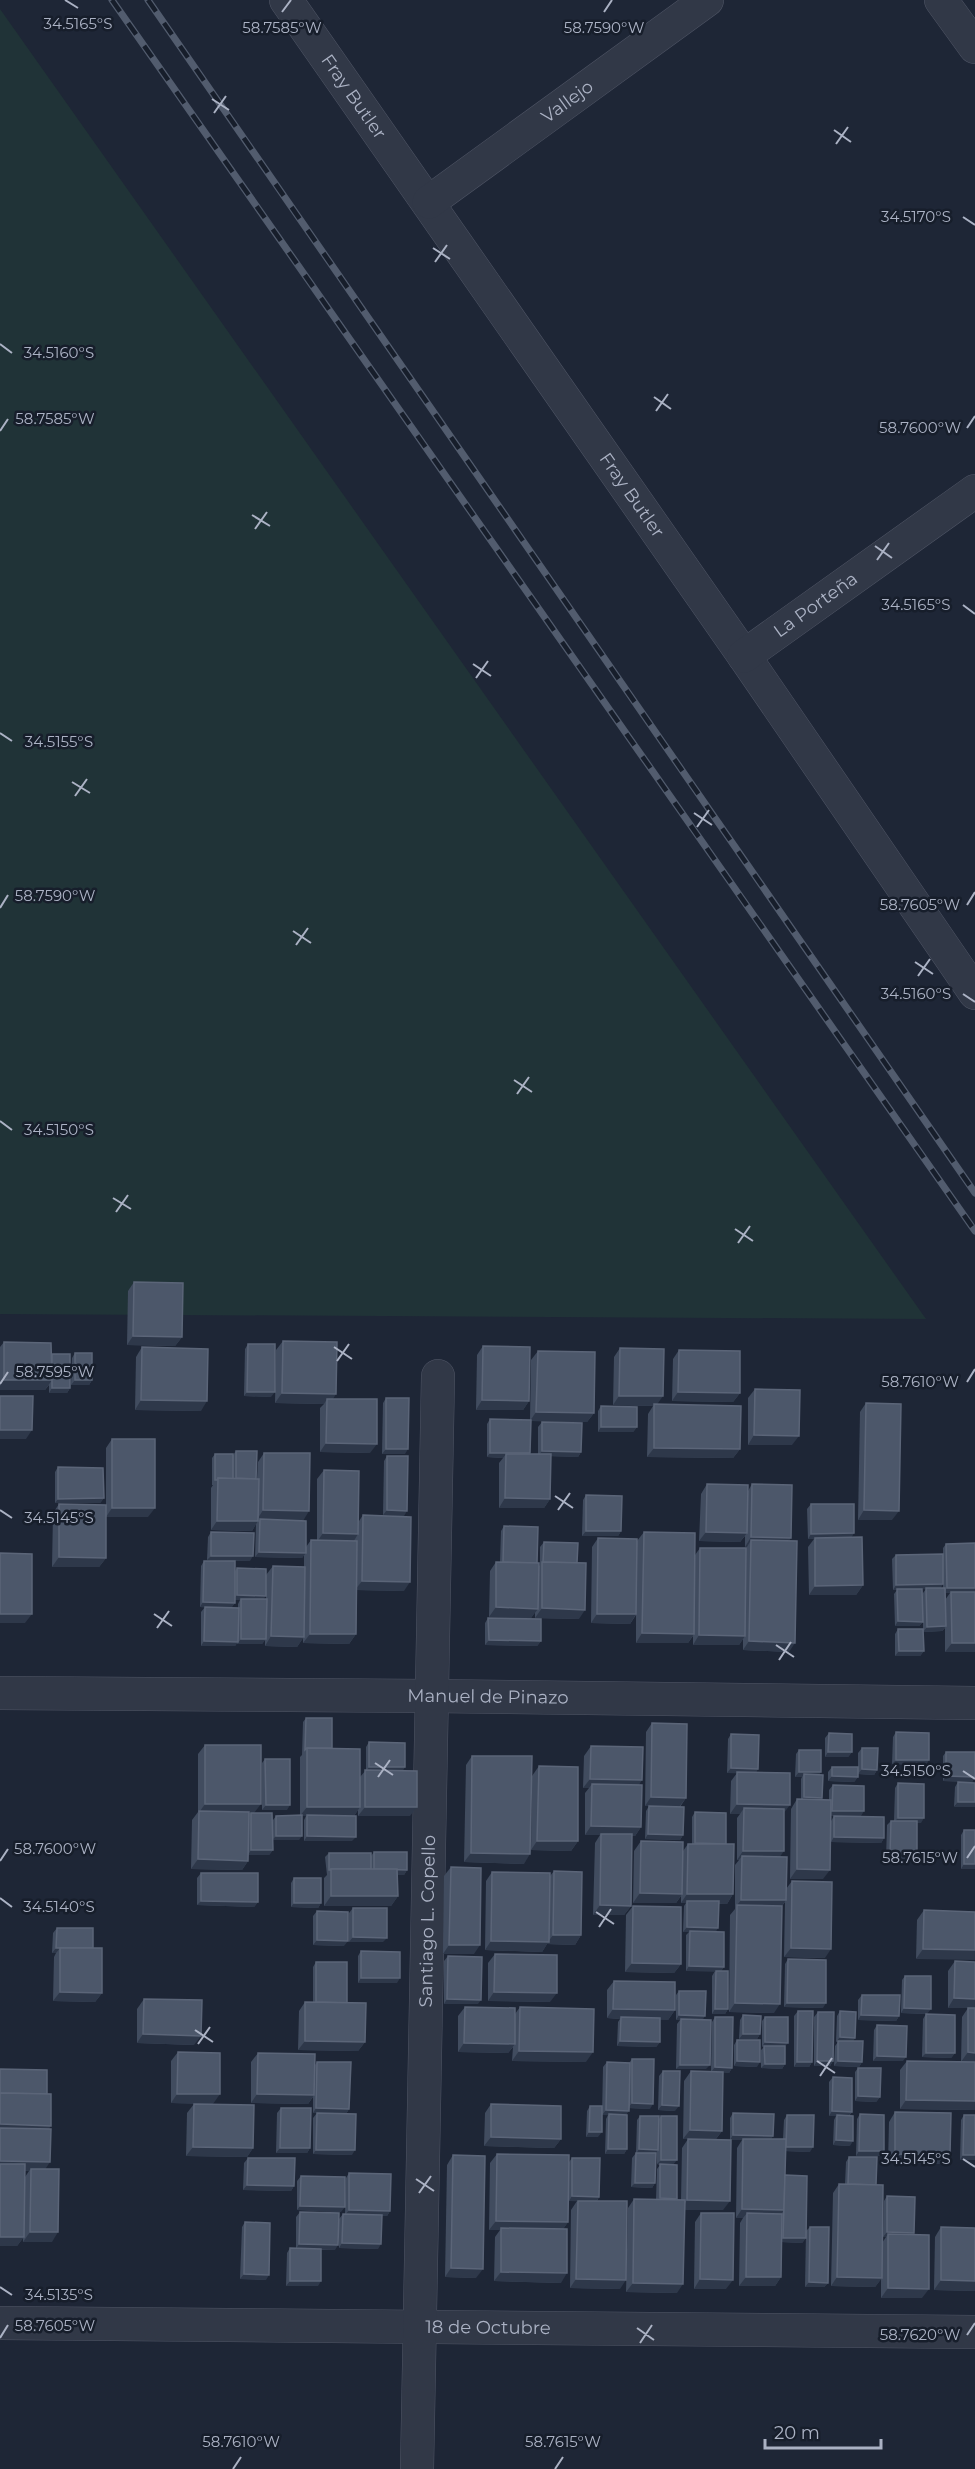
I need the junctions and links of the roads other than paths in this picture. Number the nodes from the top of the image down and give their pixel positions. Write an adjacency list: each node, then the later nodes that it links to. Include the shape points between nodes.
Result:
1 (286, 0): 5 (street, Fray Butler)
2 (707, 0): 5 (street, Vallejo)
3 (941, 0): 4 (street)
4 (975, 47)
5 (429, 202): 7 (street, Fray Butler)
6 (975, 491): 7 (street, La Porteña)
7 (744, 656): 8 (street, Fray Butler)
8 (975, 993)
9 (438, 1376): 11 (street, Santiago L. Copello)
10 (0, 1693): 11 (street, Manuel de Pinazo)
11 (432, 1695): 12 (street, Manuel de Pinazo); 14 (street, Santiago L. Copello)
12 (975, 1703)
13 (0, 2323): 14 (street, 18 de Octubre)
14 (419, 2327): 15 (street, 18 de Octubre); 16 (street, Santiago L. Copello)
15 (975, 2332)
16 (417, 2469)

